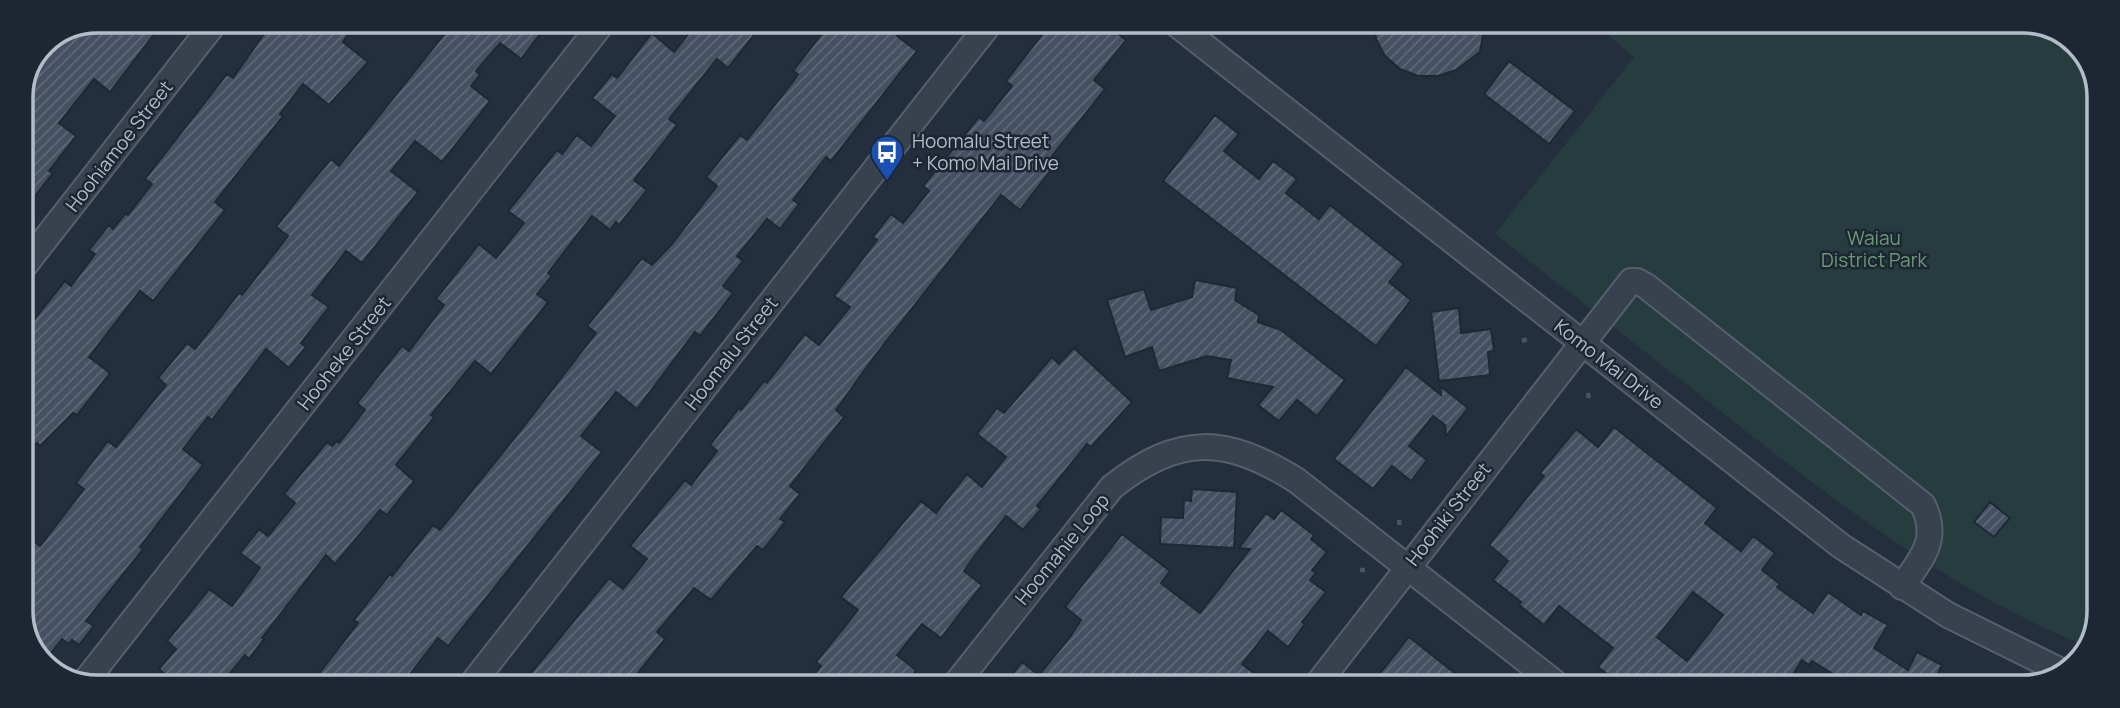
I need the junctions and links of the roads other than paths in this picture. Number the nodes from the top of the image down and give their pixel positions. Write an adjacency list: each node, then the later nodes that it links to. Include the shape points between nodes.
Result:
1 (207, 33): 5 (street, Hoohiamoe Street)
2 (594, 33): 10 (street, Hooheke Street)
3 (982, 33): 11 (street, Hoomalu Street)
4 (1188, 33): 6 (street, Komo Mai Drive)
5 (33, 255)
6 (1581, 342): 7 (street, Hoohiki Street); 8 (street, Komo Mai Drive, via 1841,546); 8 (street, Hoohiki Street, via 1631,281 1646,286 1923,505 1932,532)
7 (1408, 567): 12 (street, Hoomahie Loop, via 1272,465 1226,447 1173,450 1130,472 1097,503); 13 (street, Hoohiki Street); 14 (street, Hoomahie Loop)
8 (1902, 587): 9 (street, Komo Mai Drive)
9 (2053, 667)
10 (91, 674)
11 (479, 675)
12 (963, 675)
13 (1325, 675)
14 (1545, 675)

